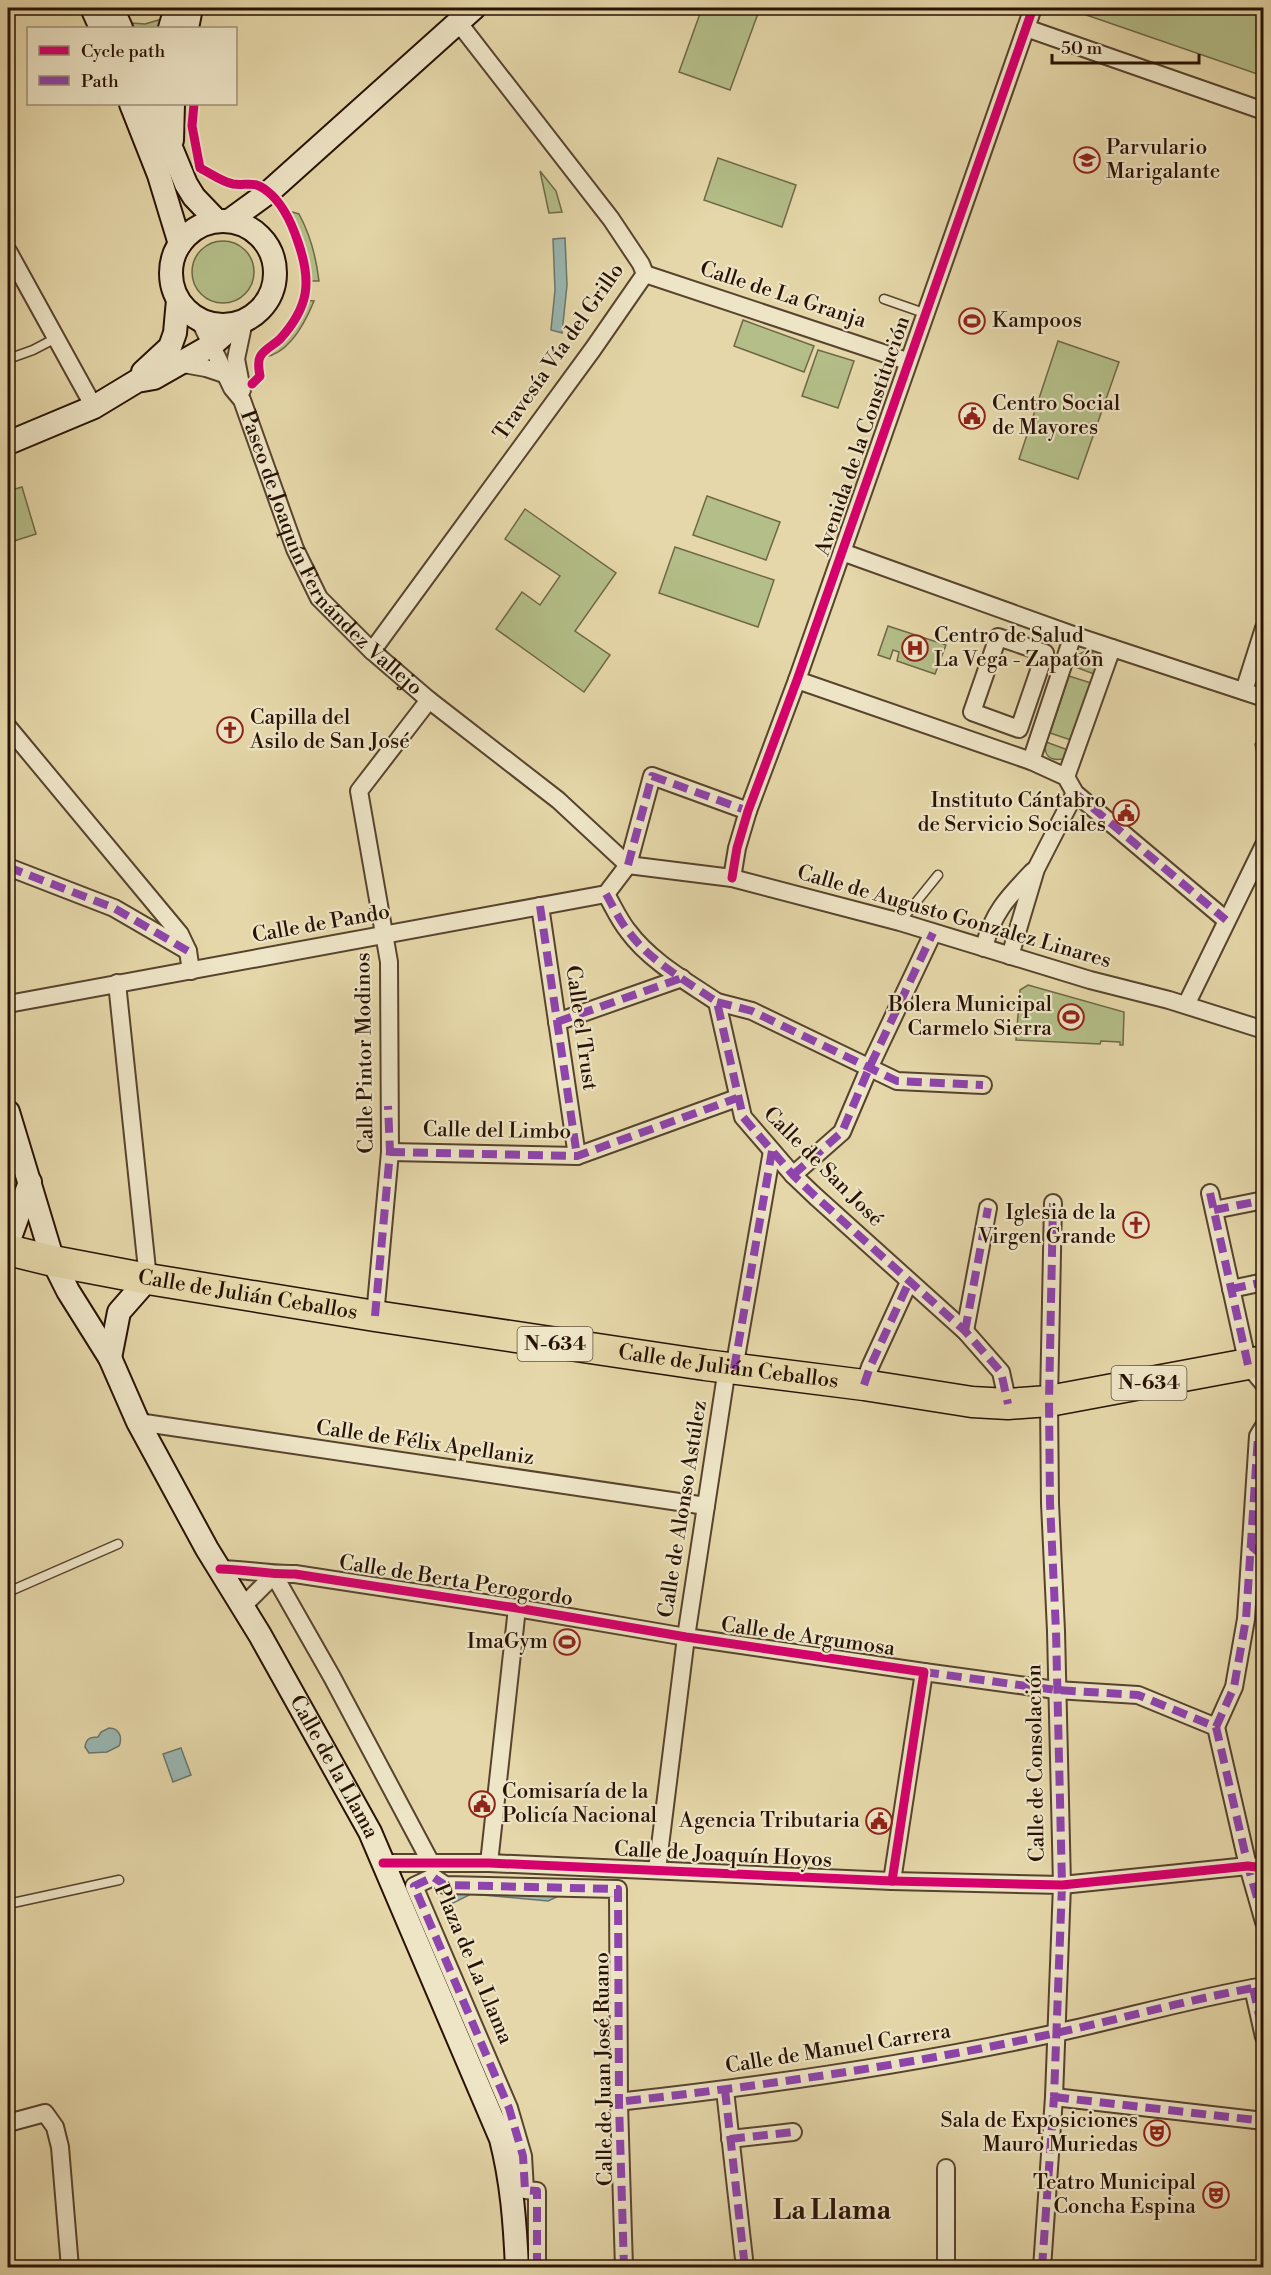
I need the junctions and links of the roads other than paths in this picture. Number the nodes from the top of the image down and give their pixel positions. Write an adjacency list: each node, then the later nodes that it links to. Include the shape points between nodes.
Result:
1 (92, 8): 7 (main road)
2 (112, 8): 8 (main road)
3 (176, 8): 9 (main road)
4 (191, 8): 10 (main road)
5 (1033, 8): 11 (street, Avenida de la Constitución)
6 (466, 15): 18 (main road); 23 (street, Travesía Vía del Grillo, via 611,219)
7 (100, 27)
8 (121, 27)
9 (170, 27)
10 (187, 27)
11 (1026, 28): 16 (street); 26 (street, Avenida de la Constitución)
12 (131, 105): 20 (main road)
13 (152, 105): 20 (main road, via 151,121)
14 (152, 105): 17 (main road)
15 (173, 105): 17 (main road)
16 (1263, 111)
17 (171, 147): 19 (main road, via 194,197)
18 (269, 192): 19 (main road); 21 (main road, via 263,216)
19 (223, 221): 20 (main road, via 199,227); 21 (main road, via 245,226)
20 (186, 238): 25 (main road, via 173,259 171,276)
21 (264, 241): 28 (main road, via 274,263 274,285 263,306)
22 (8, 251): 29 (street)
23 (645, 274): 32 (street, Calle de La Granja); 44 (street, Travesía Vía del Grillo)
24 (884, 298): 26 (lane)
25 (178, 300): 27 (main road); 35 (main road, via 170,346)
26 (924, 313): 32 (street, Avenida de la Constitución)
27 (199, 319): 28 (main road, via 219,325); 30 (street, Paseo de Joaquín Fernández Vallejo)
28 (240, 322): 30 (main road); 36 (street, Paseo de Joaquín Fernández Vallejo, via 236,359)
29 (56, 338): 31 (lane); 37 (street)
30 (212, 345): 33 (main road); 34 (street, Paseo de Joaquín Fernández Vallejo)
31 (8, 358)
32 (907, 361): 39 (street, Avenida de la Constitución)
33 (178, 363): 34 (street); 35 (main road, via 154,378)
34 (227, 375): 36 (street, Paseo de Joaquín Fernández Vallejo)
35 (137, 381): 37 (main road)
36 (242, 400): 44 (street, Paseo de Joaquín Fernández Vallejo, via 295,549 320,598)
37 (94, 407): 38 (main road)
38 (8, 443)
39 (842, 552): 41 (street); 45 (street, Avenida de la Constitución)
40 (1263, 628): 46 (street)
41 (1073, 635): 43 (street); 50 (street)
42 (998, 637): 42 (street, via 972,712 1018,729 1045,653)
43 (1112, 648): 46 (street); 51 (street)
44 (372, 651): 48 (street, Paseo de Joaquín Fernández Vallejo)
45 (797, 680): 50 (street); 54 (street, Avenida de la Constitución)
46 (1244, 691): 47 (street)
47 (1263, 698)
48 (429, 700): 52 (street, Paseo de Joaquín Fernández Vallejo); 56 (street, Paseo de Joaquín Fernández Vallejo, via 558,800)
49 (8, 727): 68 (street, via 180,934)
50 (1030, 761): 51 (street)
51 (1066, 777): 53 (street)
52 (359, 791): 66 (street, Calle Pintor Modinos)
53 (1075, 793): 58 (street); 63 (street)
54 (748, 811): 56 (street, via 652,776); 60 (street, Avenida de la Constitución)
55 (1263, 845): 63 (street)
56 (628, 865): 60 (street, Calle de Augusto Gonzalez Linares); 61 (street)
57 (8, 867): 68 (street, via 114,908)
58 (1036, 869): 67 (street, via 1002,904); 69 (street)
59 (938, 875): 64 (lane)
60 (732, 878): 64 (street, Calle de Augusto Gonzalez Linares)
61 (606, 894): 62 (street, Calle de Pando); 71 (street, via 642,947)
62 (540, 906): 66 (street, Calle de Pando); 76 (street, Calle el Trust)
63 (1226, 920): 75 (street)
64 (900, 922): 65 (street, Calle de Augusto Gonzalez Linares)
65 (933, 933): 67 (street, Calle de Augusto Gonzalez Linares); 78 (street)
66 (385, 935): 70 (street, Calle de Pando); 83 (street, Calle Pintor Modinos, via 389,962)
67 (984, 948): 69 (street, Calle de Augusto Gonzalez Linares)
68 (188, 951): 70 (street)
69 (1010, 956): 75 (street, Calle de Augusto Gonzalez Linares)
70 (191, 971): 72 (street, Calle de Pando)
71 (682, 978): 73 (street); 76 (street)
72 (117, 983): 74 (street, Calle de Pando); 95 (street)
73 (717, 1002): 78 (street, via 752,1011); 80 (street, Calle de San José)
74 (8, 1004)
75 (1186, 1005): 77 (street, Calle de Augusto Gonzalez Linares)
76 (557, 1022): 84 (street, Calle el Trust)
77 (1263, 1030)
78 (870, 1066): 79 (street, via 897,1081); 85 (street, via 842,1132)
79 (983, 1085)
80 (737, 1098): 82 (street, Calle de San José, via 743,1117); 84 (street, Calle del Limbo)
81 (8, 1112): 86 (main road, Calle de la Llama)
82 (772, 1151): 85 (street, Calle de San José); 102 (street, Calle de Alonso Astúlez)
83 (390, 1152): 84 (street, Calle del Limbo); 99 (street, Calle Pintor Modinos)
84 (577, 1156)
85 (793, 1175): 96 (street, Calle de San José)
86 (30, 1182): 92 (main road); 94 (main road, Calle de la Llama)
87 (1210, 1193): 91 (street)
88 (1263, 1200): 91 (street)
89 (1053, 1203): 105 (street, Calle de Consolación)
90 (988, 1208): 100 (street)
91 (1214, 1210): 98 (street)
92 (8, 1243)
93 (8, 1250): 94 (highway, N-634)
94 (53, 1261): 95 (highway, Calle de Julián Ceballos / N-634); 101 (main road, Calle de la Llama)
95 (148, 1279): 99 (highway, Calle de Julián Ceballos / N-634); 101 (main road, via 119,1311)
96 (909, 1282): 100 (street, Calle de San José); 104 (street)
97 (1263, 1282): 98 (street)
98 (1231, 1289): 103 (street)
99 (375, 1316): 102 (highway, Calle de Julián Ceballos / N-634)
100 (965, 1331): 106 (street, via 1001,1372)
101 (110, 1358): 107 (main road, Calle de la Llama)
102 (731, 1369): 104 (highway, Calle de Julián Ceballos / N-634); 109 (street, Calle de Alonso Astúlez)
103 (1258, 1370): 105 (highway, Calle de Julián Ceballos / N-634)
104 (864, 1385): 106 (highway, Calle de Julián Ceballos / N-634)
105 (1049, 1401): 106 (highway, Calle de Julián Ceballos / N-634); 119 (street, Calle de Consolación)
106 (1008, 1404)
107 (138, 1422): 109 (street, Calle de Félix Apellaniz); 112 (main road, Calle de la Llama)
108 (1263, 1426): 111 (street, via 1258,1436)
109 (706, 1506): 117 (street, Calle de Alonso Astúlez)
110 (118, 1544): 114 (lane)
111 (1257, 1552): 120 (street, via 1234,1687)
112 (220, 1569): 113 (street, Calle de Berta Perogordo); 115 (main road, Calle de la Llama)
113 (274, 1575): 115 (street); 116 (street, Calle de Berta Perogordo, via 295,1574); 122 (street, Calle de la Llama)
114 (8, 1592)
115 (242, 1607): 121 (main road, Calle de la Llama, via 370,1832)
116 (517, 1608): 117 (street, Calle de Berta Perogordo); 123 (street, Calle de Berta Perogordo)
117 (686, 1637): 118 (street, Calle de Argumosa); 126 (street, Calle de Alonso Astúlez)
118 (924, 1672): 119 (street, Calle de Argumosa); 128 (street)
119 (1056, 1690): 120 (street, Calle de Argumosa, via 1138,1695); 129 (street, Calle de Consolación)
120 (1216, 1727): 124 (street)
121 (383, 1863): 122 (street, Calle de Joaquín Hoyos); 144 (main road, Calle de la Llama, via 501,2139 510,2175)
122 (431, 1863): 123 (street, Calle de Joaquín Hoyos)
123 (489, 1863): 125 (street, Calle de Joaquín Hoyos)
124 (1256, 1867): 129 (street, Calle de Joaquín Hoyos); 131 (street)
125 (625, 1870): 126 (street, Calle de Joaquín Hoyos); 137 (street, Calle de Juan José Ruano)
126 (657, 1870): 128 (street, Calle de Joaquín Hoyos)
127 (119, 1880): 130 (lane)
128 (892, 1881): 129 (street, Calle de Joaquín Hoyos)
129 (1062, 1885): 133 (street, Calle de Consolación)
130 (8, 1904)
131 (1263, 1922)
132 (1258, 1987): 133 (street, Calle de Manuel Carrera); 134 (street)
133 (1056, 2033): 135 (street, Calle de Manuel Carrera, via 924,2060); 136 (street, Calle de Consolación)
134 (1263, 2037)
135 (725, 2090): 137 (street, Calle de Manuel Carrera); 141 (street)
136 (1054, 2097): 138 (street); 149 (street, Calle de Consolación)
137 (626, 2101): 146 (street, Calle de Juan José Ruano)
138 (1263, 2121)
139 (8, 2123): 143 (street, via 45,2113 55,2127 62,2162)
140 (793, 2132): 141 (street)
141 (730, 2139): 147 (street)
142 (946, 2168): 148 (street)
143 (70, 2268)
144 (517, 2268)
145 (537, 2268): 146 (street, Plaza de La Llama, via 537,2191 525,2190 523,2156 509,2109 414,1886 433,1877 446,1885 618,1889 619,2104)
146 (626, 2268)
147 (745, 2268)
148 (946, 2268)
149 (1042, 2268)

